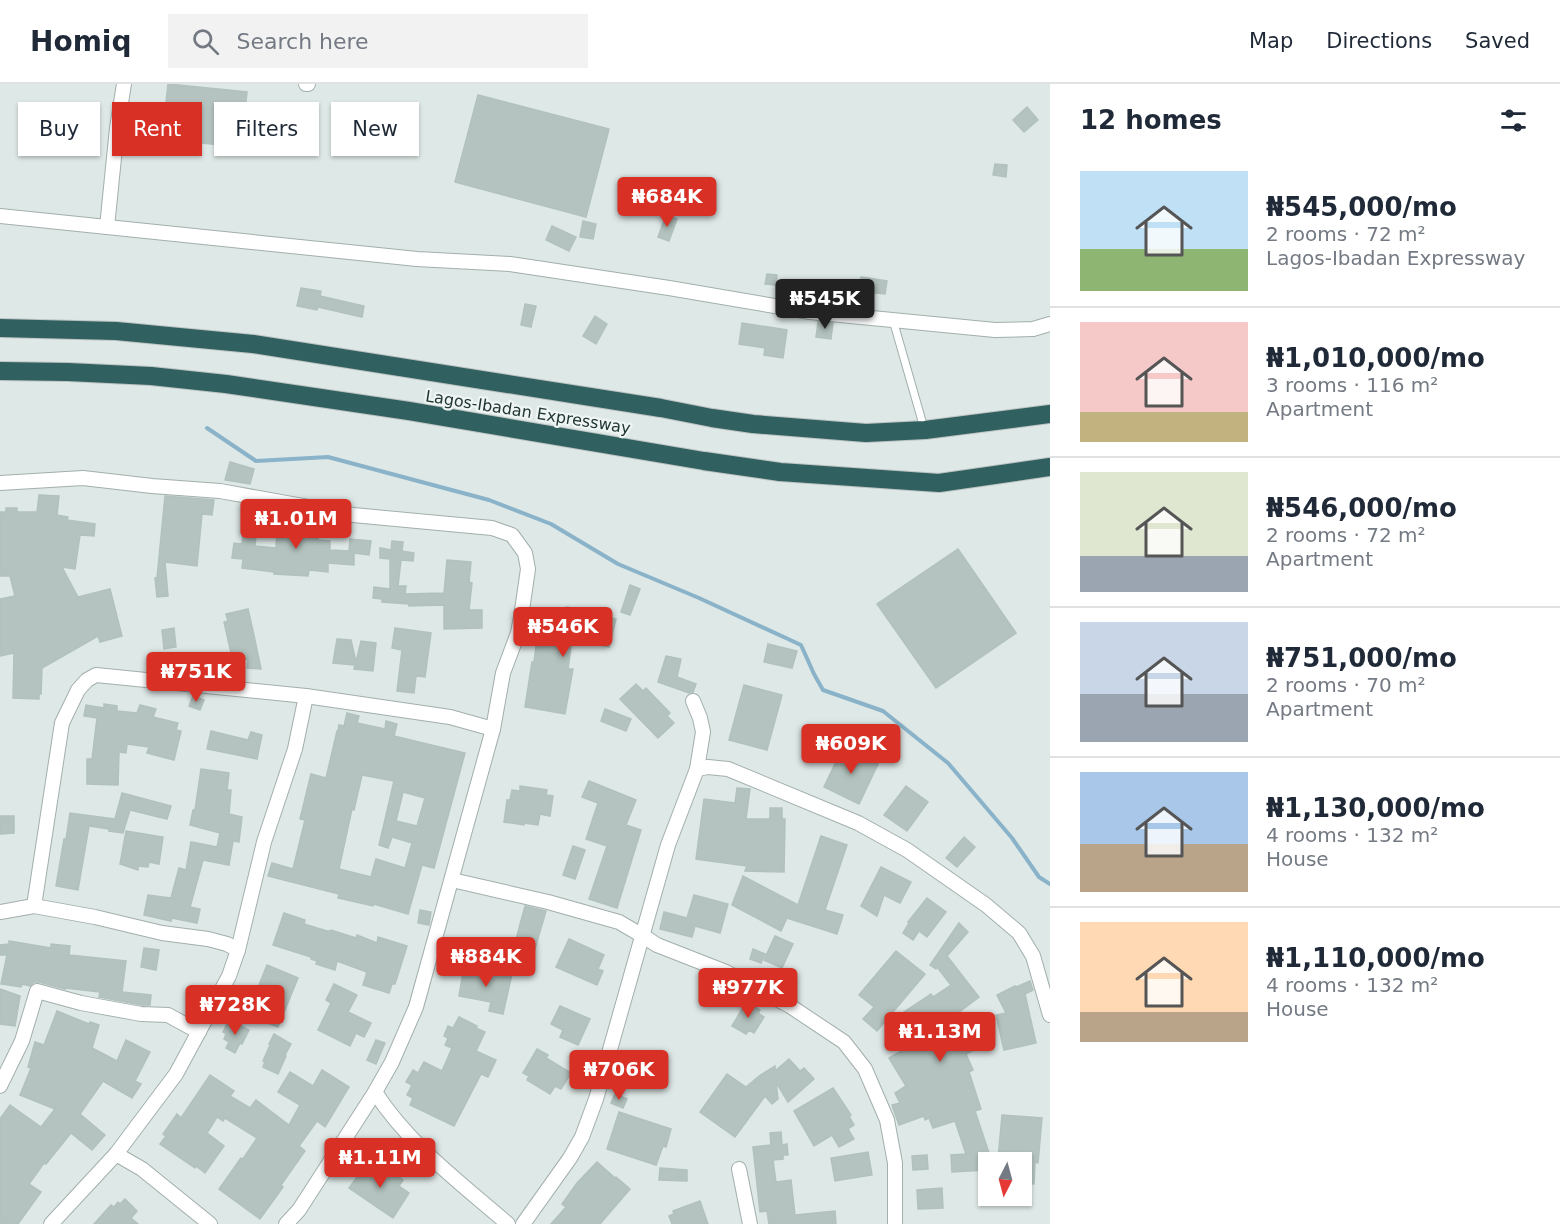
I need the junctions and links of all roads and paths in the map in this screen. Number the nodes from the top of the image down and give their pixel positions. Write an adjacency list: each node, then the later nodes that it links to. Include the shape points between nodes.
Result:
1 (124, 84): 3 (street)
2 (0, 216): 3 (street)
3 (107, 227): 4 (street, via 417,259 510,264 810,312)
4 (893, 320): 5 (street, via 995,330 1033,329); 9 (lane)
5 (1050, 324)
6 (0, 328): 9 (highway, Lagos-Ibadan Expressway, via 116,331 253,344 753,424 866,433)
7 (0, 371): 10 (highway, Lagos-Ibadan Expressway, via 151,376 226,384 780,472 939,483)
8 (1050, 414): 9 (highway, Lagos-Ibadan Expressway)
9 (925, 430)
10 (1050, 467)
11 (0, 483): 14 (street, via 83,478 220,491 353,515 492,528 512,535 525,553 528,569 519,625 503,673)
12 (306, 696): 14 (street, via 450,717); 17 (street, via 111,676 96,675 87,680 62,723); 20 (street, via 295,749 264,842)
13 (693, 701): 15 (street, via 703,732)
14 (493, 729): 16 (street)
15 (697, 769): 19 (street, via 668,845); 21 (street, via 728,769 858,822 907,850 986,905 1019,933 1033,956)
16 (452, 880): 19 (street, via 619,922); 24 (street, via 416,1007)
17 (34, 906): 18 (street); 20 (street, via 208,939)
18 (0, 912)
19 (643, 936): 31 (street, via 582,1137); 33 (street, via 726,972 790,1006 844,1042 865,1069 887,1120 895,1163)
20 (238, 950): 22 (street, via 229,976)
21 (1050, 1015)
22 (198, 1032): 23 (street, via 168,1014 141,1014 37,991 22,1041); 25 (street, via 176,1074)
23 (0, 1086)
24 (375, 1092): 29 (street); 30 (street, via 401,1127)
25 (116, 1154): 27 (street); 28 (street, via 142,1169)
26 (739, 1169): 32 (street)
27 (51, 1224)
28 (210, 1224)
29 (286, 1224)
30 (508, 1224)
31 (523, 1224)
32 (750, 1224)
33 (895, 1224)

